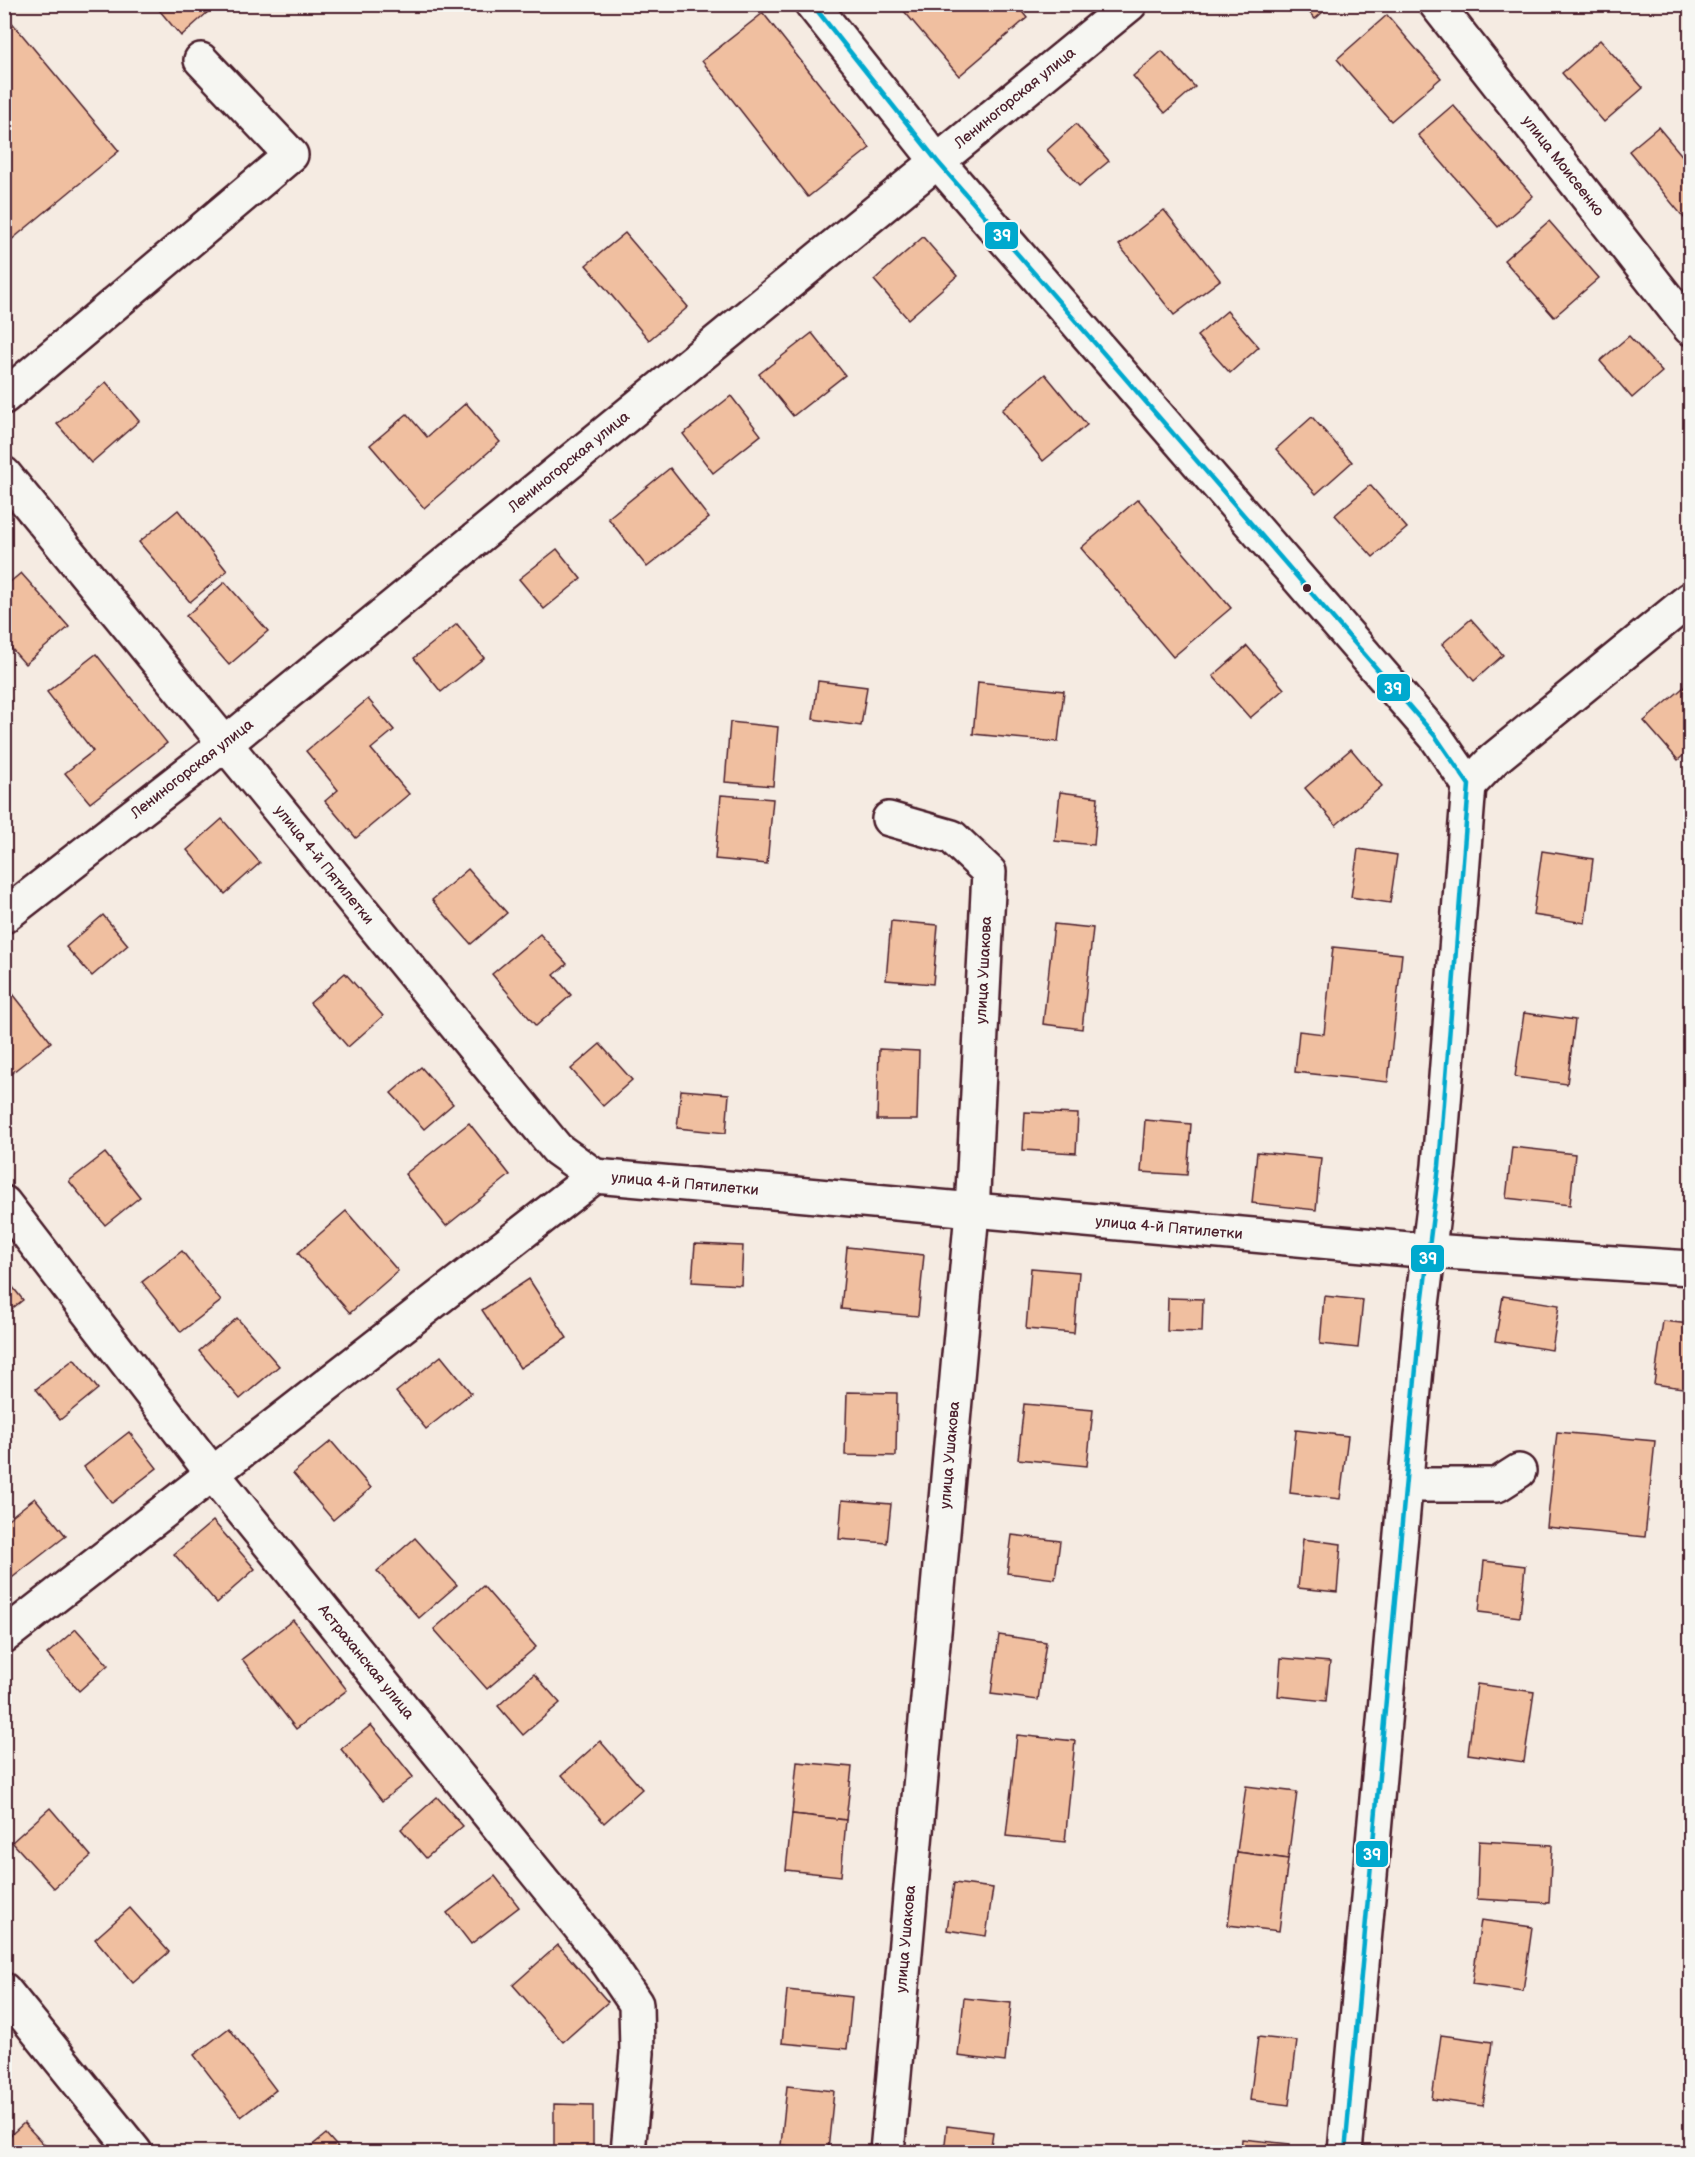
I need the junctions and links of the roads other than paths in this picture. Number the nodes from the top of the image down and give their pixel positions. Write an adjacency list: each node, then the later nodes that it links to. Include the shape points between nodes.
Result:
1 (812, 4): 5 (street)
2 (1130, 4): 5 (street, Лениногорская улица)
3 (1436, 4): 6 (street, улица Моисеенко)
4 (201, 60): 7 (street, via 291,155)
5 (936, 161): 10 (street, Лениногорская улица); 11 (street, via 1436,737)
6 (1690, 328)
7 (4, 397)
8 (4, 474): 10 (street, улица 4-й Пятилетки)
9 (1690, 599): 11 (street, via 1494,759)
10 (225, 744): 13 (street, Лениногорская улица); 14 (street, улица 4-й Пятилетки, via 556,1149)
11 (1469, 785): 17 (street)
12 (889, 819): 16 (street, улица Ушакова, via 952,837 989,872)
13 (4, 916)
14 (595, 1176): 16 (street, улица 4-й Пятилетки); 20 (street)
15 (4, 1203): 20 (street, Астраханская улица)
16 (972, 1212): 17 (street, улица 4-й Пятилетки); 26 (street, улица Ушакова)
17 (1431, 1251): 18 (street, улица 4-й Пятилетки); 21 (street, via 1421,1313)
18 (1690, 1268)
19 (1520, 1471): 21 (street, via 1497,1485)
20 (212, 1473): 22 (street); 25 (street, Астраханская улица, via 602,1954 636,2004 637,2053)
21 (1406, 1485): 27 (street)
22 (4, 1636)
23 (4, 1990): 24 (street)
24 (135, 2152)
25 (628, 2152)
26 (887, 2152)
27 (1345, 2152)

